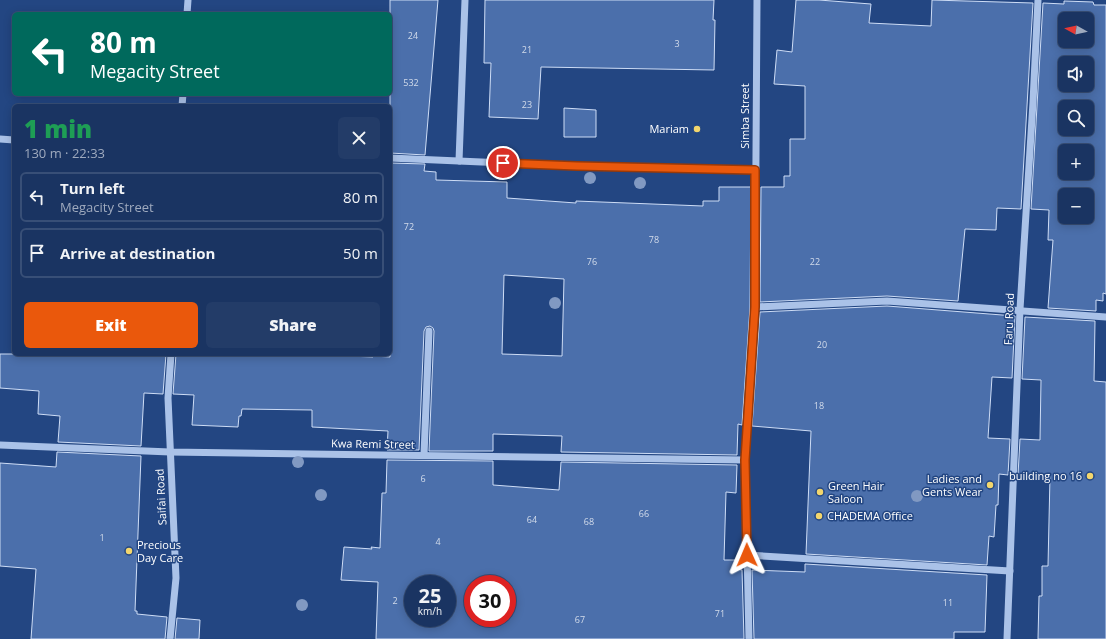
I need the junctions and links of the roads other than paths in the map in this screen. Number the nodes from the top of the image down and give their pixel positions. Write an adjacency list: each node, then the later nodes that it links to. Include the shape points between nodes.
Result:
1 (188, 0): 5 (street)
2 (465, 0): 9 (street)
3 (758, 0): 10 (street, Simba Street)
4 (1038, 0): 12 (street, Faru Road)
5 (187, 12)
6 (0, 139): 7 (street)
7 (12, 140)
8 (392, 158): 9 (street)
9 (459, 161): 10 (street)
10 (755, 170): 11 (street, Simba Street)
11 (755, 307): 12 (street, via 887,301); 19 (street, Simba Street)
12 (1020, 309): 13 (street); 21 (street, Faru Road)
13 (1106, 316)
14 (429, 331): 18 (street)
15 (171, 356): 17 (street, Saifai Road, via 168,398)
16 (0, 445): 17 (street, Kwa Remi Street)
17 (170, 452): 18 (street, Kwa Remi Street); 22 (street, Saifai Road, via 176,578)
18 (424, 455): 19 (street, Kwa Remi Street)
19 (745, 460): 20 (street, Simba Street)
20 (747, 555): 21 (street); 23 (street, Simba Street)
21 (1010, 571): 24 (street, Faru Road)
22 (170, 639)
23 (749, 639)
24 (1008, 639)

